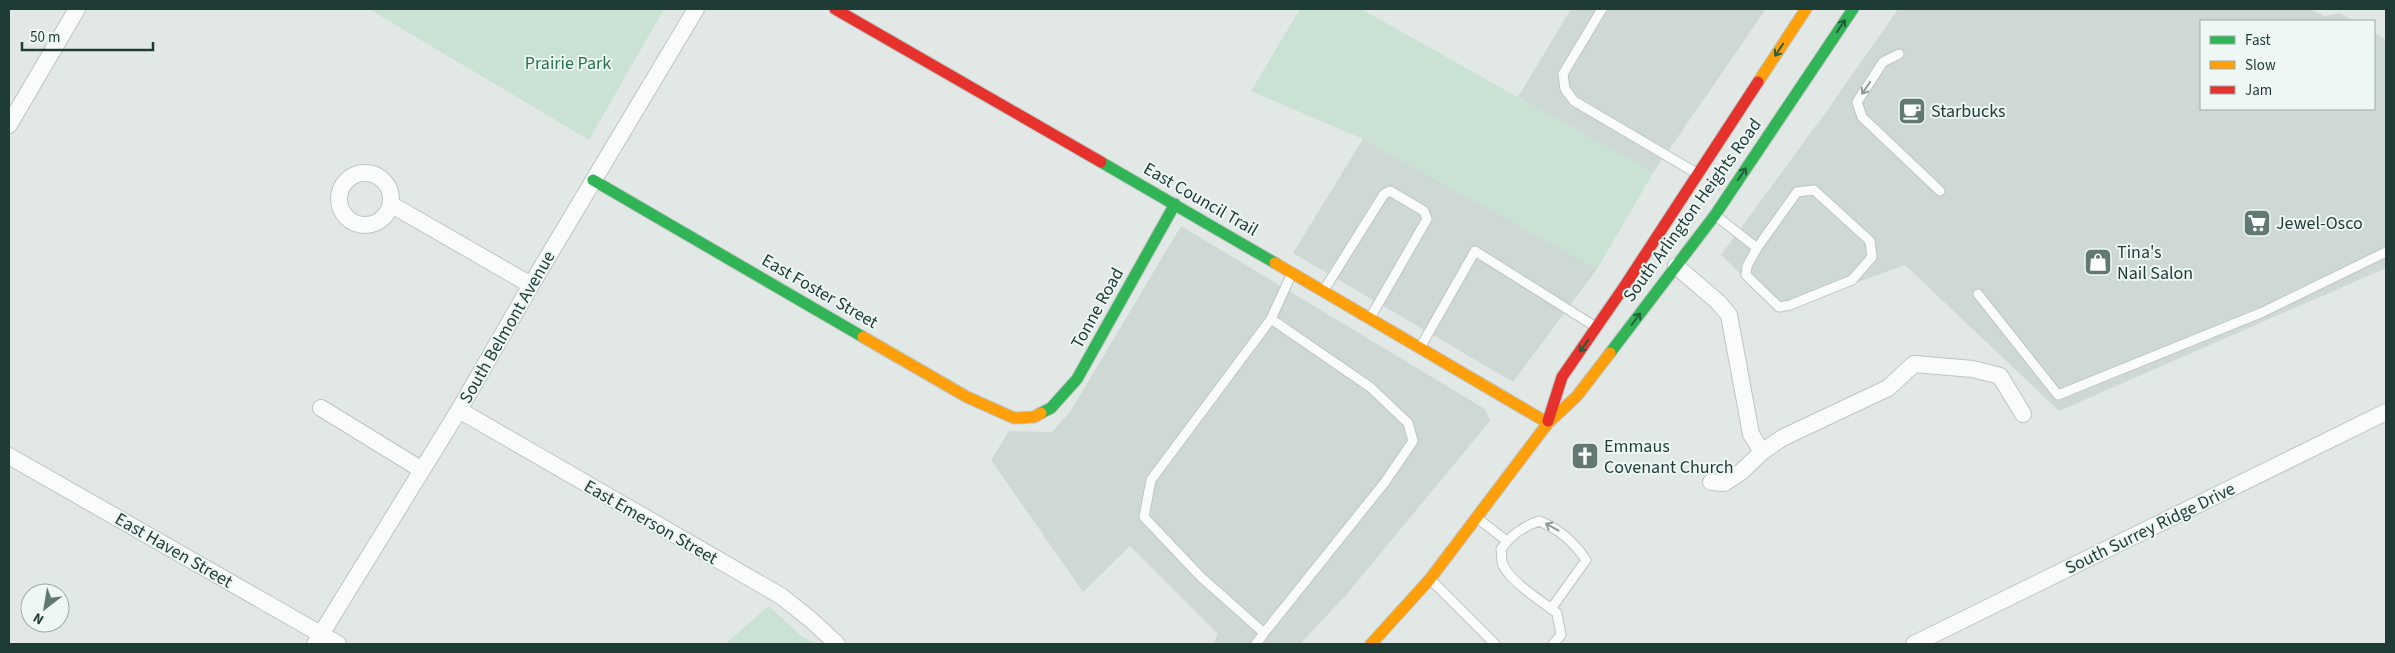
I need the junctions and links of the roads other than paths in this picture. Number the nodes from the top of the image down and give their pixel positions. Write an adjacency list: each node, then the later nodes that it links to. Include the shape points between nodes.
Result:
1 (77, 9): 8 (street)
2 (696, 9): 10 (street, South Belmont Avenue)
3 (835, 9): 13 (street, East Council Trail)
4 (1602, 9): 9 (lane, via 1563,74 1565,89 1574,101)
5 (1806, 9): 9 (street, South Arlington Heights Road, one-way to 9)
6 (1853, 9): 14 (street, South Arlington Heights Road, one-way to 6)
7 (1899, 54): 11 (lane, one-way to 11, via 1883,62 1857,102 1862,117)
8 (9, 125)
9 (1698, 174): 24 (street, South Arlington Heights Road)
10 (593, 180): 19 (street, South Belmont Avenue); 30 (street, East Foster Street, via 967,397 1014,418)
11 (1940, 191)
12 (392, 204): 19 (street)
13 (1175, 204): 18 (street, East Council Trail); 30 (street, Tonne Road, via 1077,379 1051,408)
14 (1715, 215): 15 (lane); 17 (street, South Arlington Heights Road)
15 (1757, 248): 15 (lane, via 1797,192 1814,190 1870,241 1872,257 1852,280 1780,307 1746,275)
16 (2386, 252): 21 (lane, via 2263,312 2058,395)
17 (1676, 266): 31 (street, South Arlington Heights Road, one-way to 17, via 1577,396); 32 (street, via 1729,315 1751,434)
18 (1292, 272): 20 (street, East Council Trail); 23 (lane)
19 (531, 285): 27 (street, South Belmont Avenue)
20 (1324, 291): 22 (street, East Council Trail); 22 (lane, via 1384,194 1390,191 1424,211 1427,219)
21 (1978, 294)
22 (1370, 318): 25 (street, East Council Trail)
23 (1271, 319): 40 (lane, via 1151,480 1144,517 1201,577); 40 (lane, via 1370,387 1408,423 1413,441 1385,482)
24 (1596, 328): 25 (lane, via 1475,251); 31 (street, South Arlington Heights Road, one-way to 31, via 1562,377)
25 (1420, 348): 31 (street, East Council Trail)
26 (321, 408): 34 (street)
27 (459, 410): 34 (street, South Belmont Avenue); 43 (street, East Emerson Street, via 781,596)
28 (2386, 412): 48 (street, South Surrey Ridge Drive)
29 (2023, 414): 32 (street, via 2000,376 1973,369 1914,364 1888,388 1782,438)
30 (1034, 417)
31 (1548, 423): 36 (street, South Arlington Heights Road)
32 (1762, 452): 35 (street, via 1741,472 1724,482)
33 (9, 456): 41 (street, East Haven Street)
34 (422, 470): 41 (street, South Belmont Avenue)
35 (1711, 482)
36 (1476, 517): 37 (lane); 38 (street, South Arlington Heights Road)
37 (1506, 541): 39 (lane, via 1501,549 1503,565 1518,582); 39 (lane, one-way to 37, via 1586,560 1575,544 1553,526 1539,521 1525,526)
38 (1430, 579): 45 (street, South Arlington Heights Road); 46 (lane)
39 (1551, 608): 47 (lane, via 1557,613 1560,635)
40 (1264, 633): 44 (lane)
41 (318, 639): 42 (street, East Haven Street)
42 (338, 644)
43 (837, 644)
44 (1256, 644)
45 (1371, 644)
46 (1494, 644)
47 (1553, 644)
48 (1914, 644)

